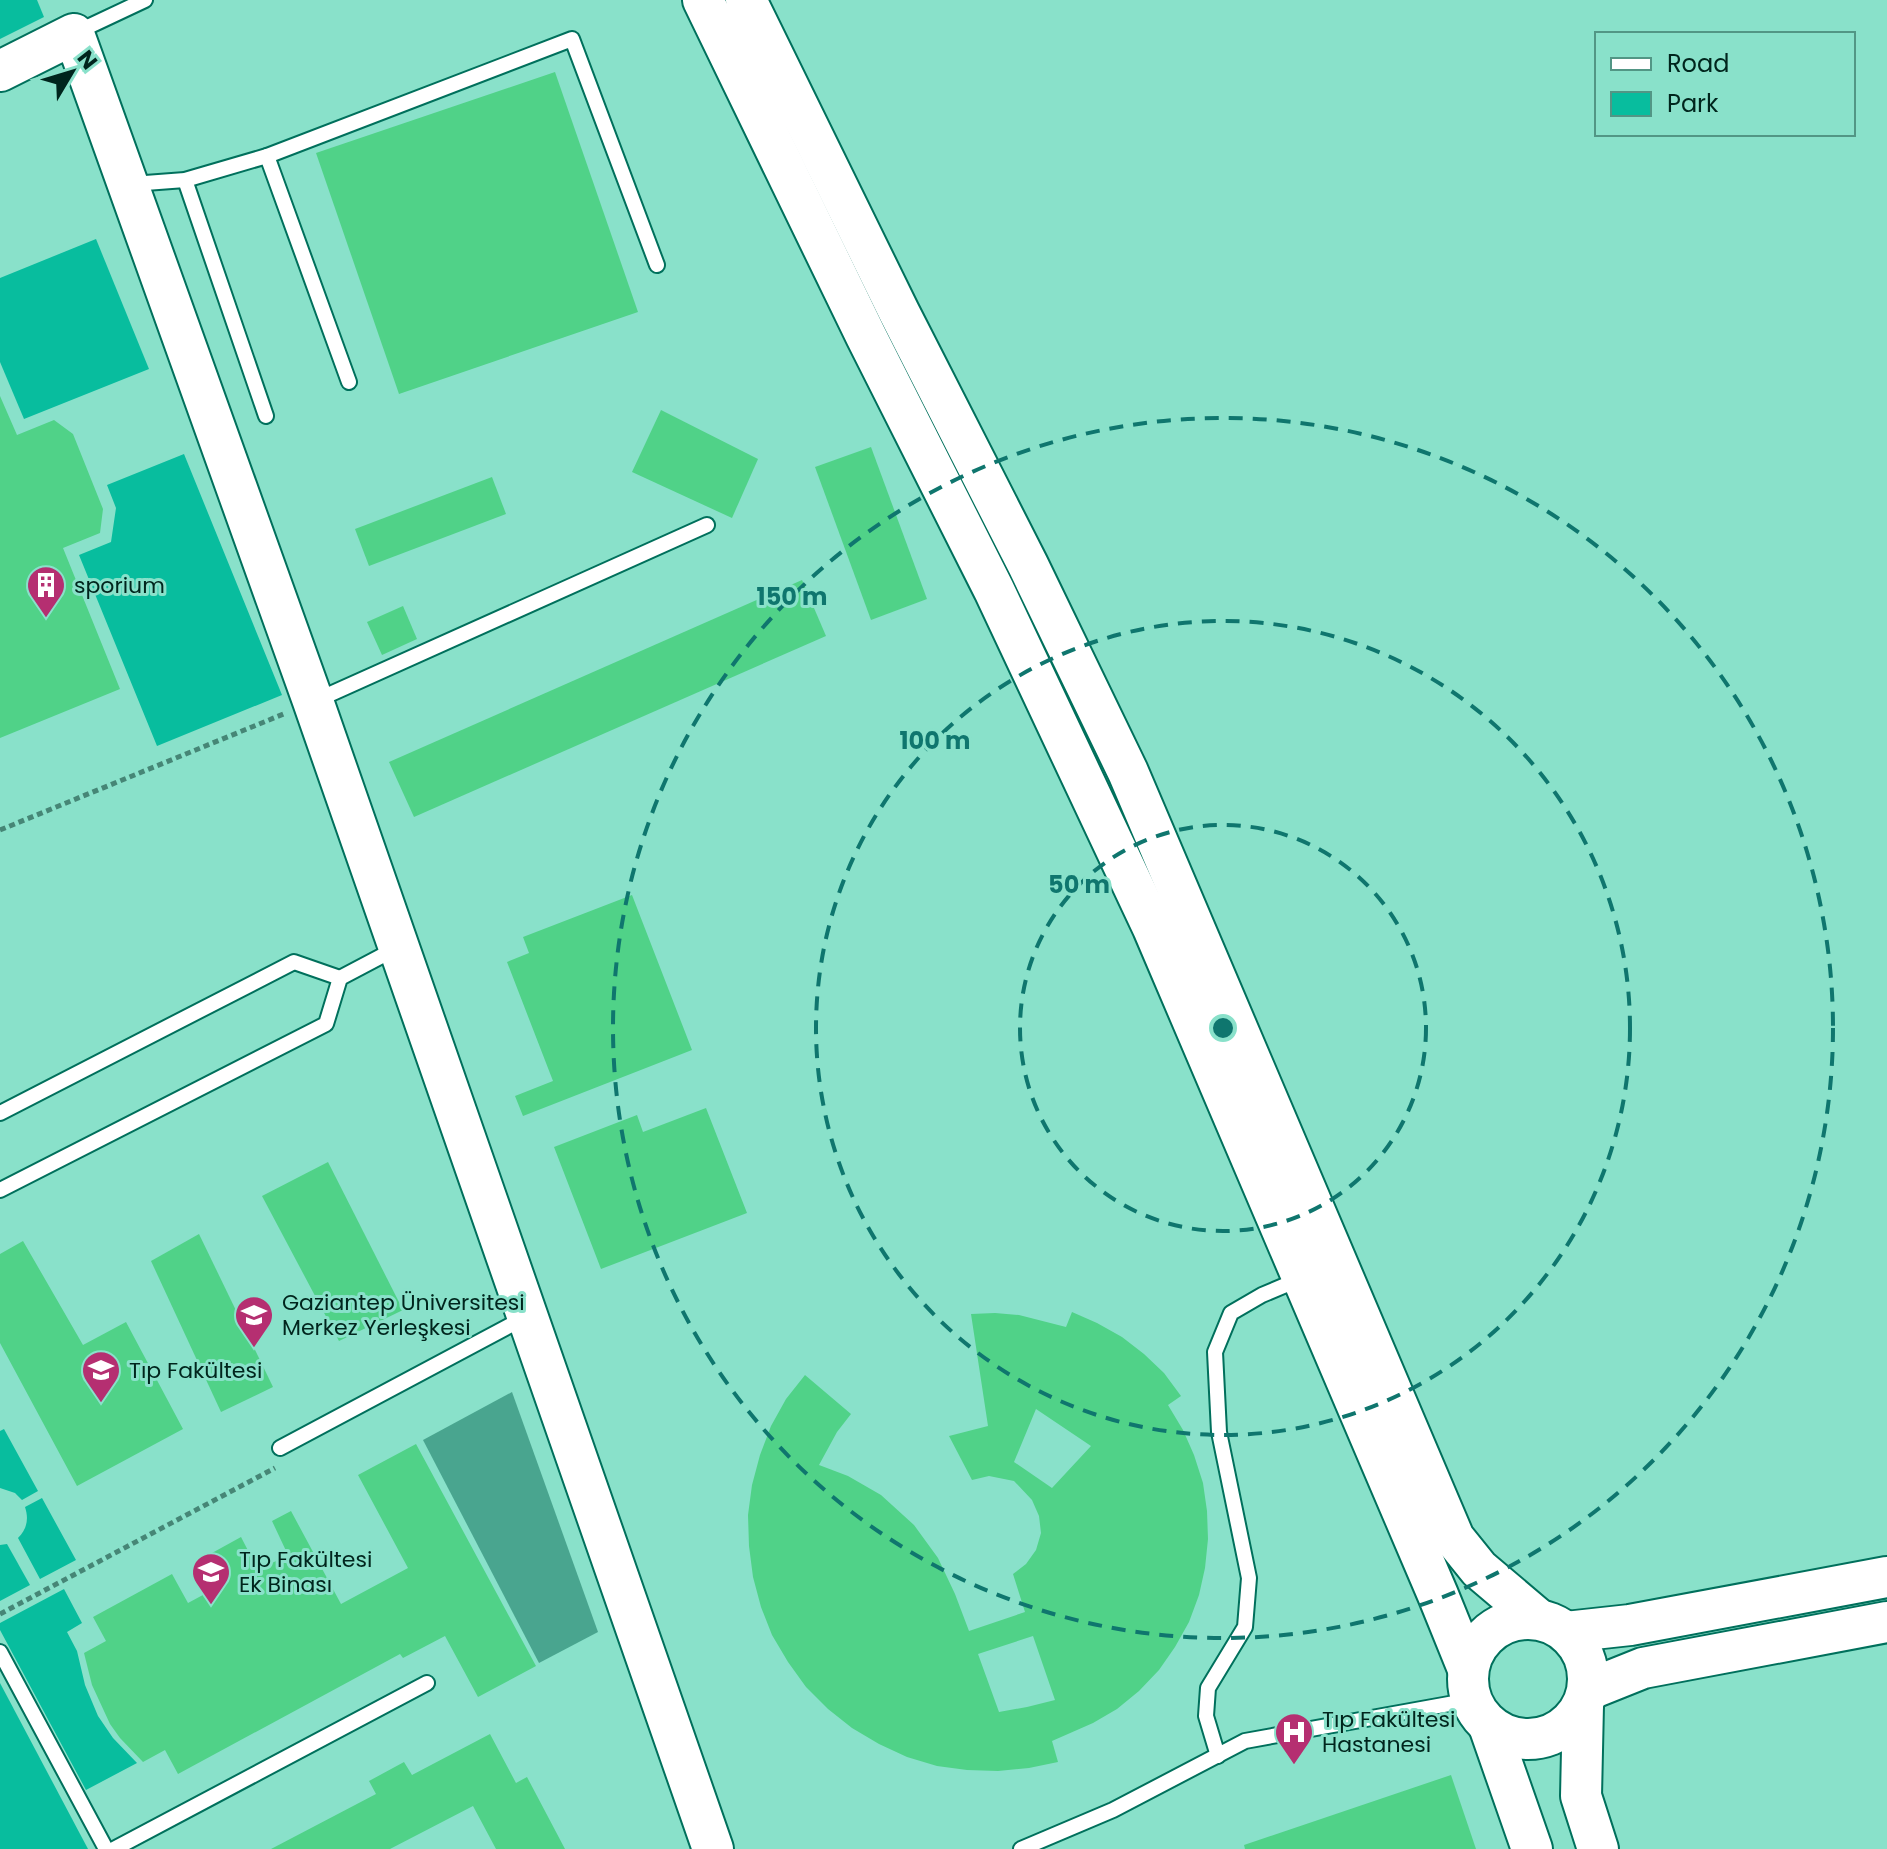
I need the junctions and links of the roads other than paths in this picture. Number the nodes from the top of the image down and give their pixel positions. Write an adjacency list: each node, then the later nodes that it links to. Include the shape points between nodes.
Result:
1 (145, 0): 4 (lane)
2 (703, 0): 18 (street, via 994,590)
3 (746, 0): 18 (street, via 1128,772)
4 (68, 17): 5 (street); 8 (street)
5 (0, 71)
6 (267, 156): 7 (lane); 9 (lane, via 572,39); 10 (lane)
7 (185, 180): 8 (lane); 11 (lane)
8 (128, 184): 13 (street)
9 (657, 265)
10 (349, 382)
11 (266, 416)
12 (707, 525): 13 (lane)
13 (313, 701): 14 (street)
14 (399, 947): 15 (lane); 19 (street)
15 (340, 978): 16 (lane, via 294,962); 17 (lane, via 326,1024)
16 (0, 1113)
17 (0, 1190)
18 (1320, 1271): 23 (street, via 1454,1538 1479,1569); 27 (street); 28 (lane, via 1231,1313 1215,1352 1219,1432 1249,1578 1245,1627 1208,1688 1206,1716)
19 (528, 1316): 20 (lane); 31 (street)
20 (280, 1448)
21 (1887, 1577): 23 (street, via 1630,1625)
22 (1887, 1622): 26 (street, via 1643,1668)
23 (1552, 1626): 26 (street, via 1577,1644 1585,1658); 27 (street, via 1522,1619 1507,1622 1481,1641 1473,1654)
24 (0, 1652): 29 (lane)
25 (427, 1683): 30 (lane)
26 (1586, 1697): 27 (street, via 1563,1729 1534,1740 1503,1735); 34 (street, via 1581,1796)
27 (1476, 1699): 28 (lane, via 1245,1741); 33 (street)
28 (1218, 1756): 32 (lane, via 1113,1810)
29 (106, 1849)
30 (114, 1849)
31 (713, 1849)
32 (1021, 1849)
33 (1532, 1849)
34 (1598, 1849)

